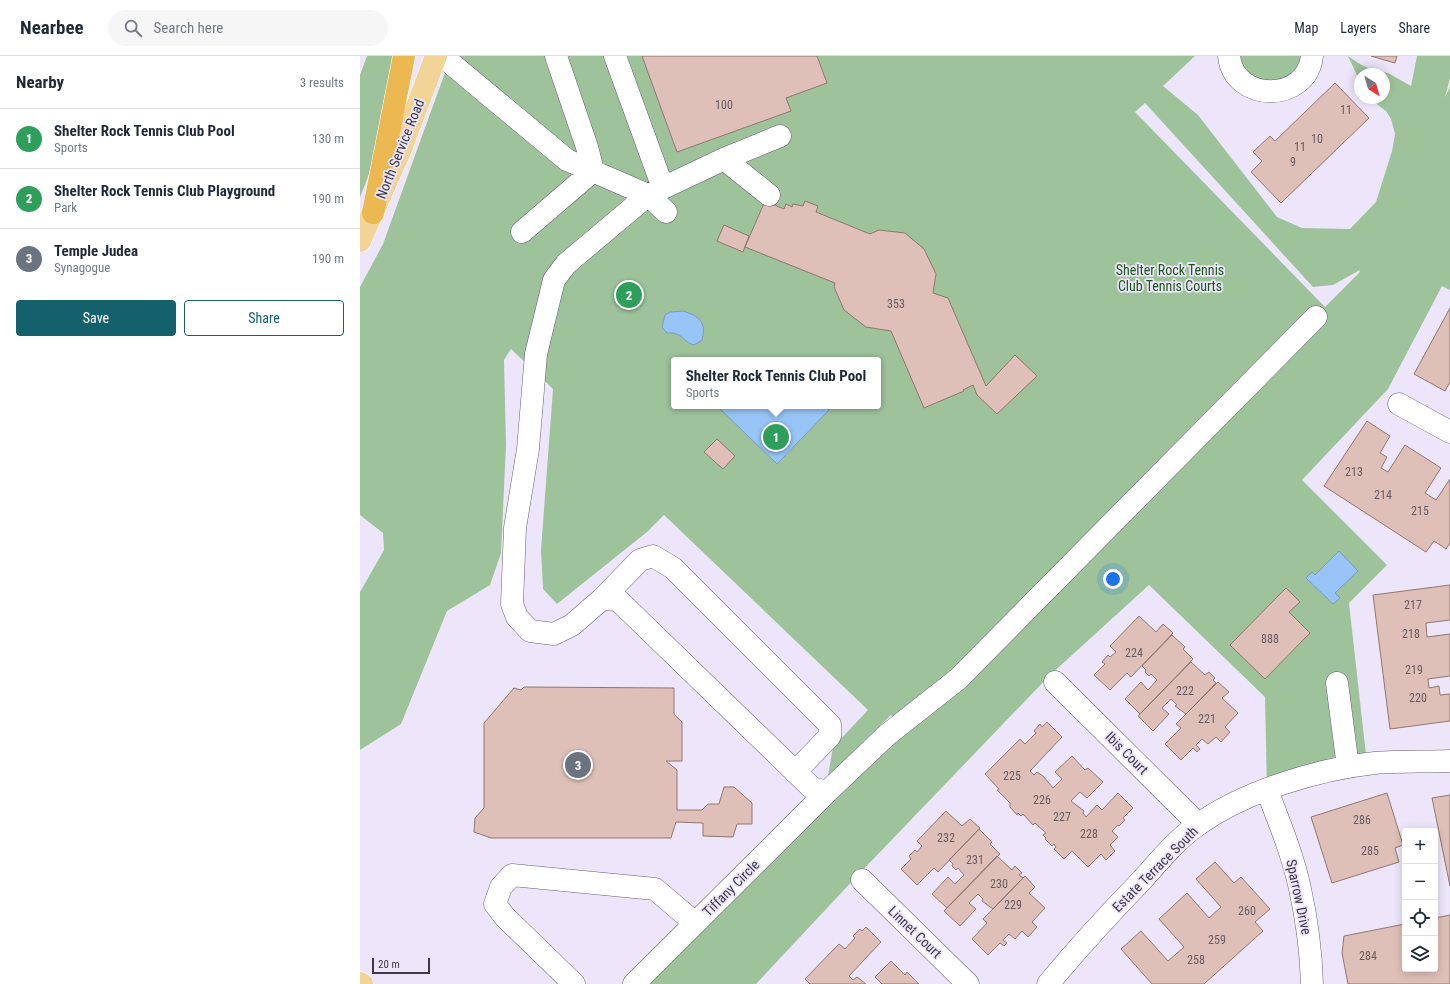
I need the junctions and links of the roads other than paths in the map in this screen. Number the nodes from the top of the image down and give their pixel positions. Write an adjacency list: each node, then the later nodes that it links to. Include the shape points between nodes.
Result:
1 (404, 56): 14 (highway)
2 (436, 56): 14 (main road, North Service Road, via 401,149)
3 (442, 56): 10 (street, via 567,160)
4 (556, 56): 10 (street)
5 (615, 56): 11 (street)
6 (1229, 56): 7 (street, via 1235,74 1244,84 1269,93 1292,87 1308,70)
7 (1312, 56)
8 (780, 136): 9 (street)
9 (724, 159): 11 (street); 12 (street)
10 (593, 171): 11 (street); 15 (street)
11 (656, 191): 13 (street); 20 (street, via 566,264 554,280 536,354 528,449 515,528 512,604 517,617 530,631 554,634 572,625)
12 (769, 195)
13 (666, 212)
14 (373, 213): 16 (main road, North Service Road)
15 (522, 232)
16 (360, 241)
17 (1316, 317): 27 (street, Tiffany Circle, via 958,679 887,735)
18 (1399, 404): 19 (street)
19 (1450, 432)
20 (602, 599): 25 (street, via 618,600); 25 (street, via 640,560 653,556 673,568 830,725 830,736)
21 (1055, 682): 28 (street, Ibis Court)
22 (1337, 683): 24 (street)
23 (1450, 761): 24 (street, Estate Terrace South, via 1375,763)
24 (1348, 767): 26 (street, Estate Terrace South, via 1313,774)
25 (795, 772): 27 (street, via 812,788)
26 (1267, 790): 28 (street, Estate Terrace South); 35 (street, Sparrow Drive, via 1292,858 1300,889 1311,959)
27 (827, 792): 30 (street, Tiffany Circle)
28 (1198, 824): 34 (street, Estate Terrace South, via 1169,850 1080,945)
29 (862, 880): 33 (street, Linnet Court)
30 (695, 924): 31 (street, via 655,889 512,875 501,887 496,904 505,917); 32 (street, Tiffany Circle)
31 (574, 984)
32 (634, 984)
33 (968, 984)
34 (1048, 984)
35 (1312, 984)

